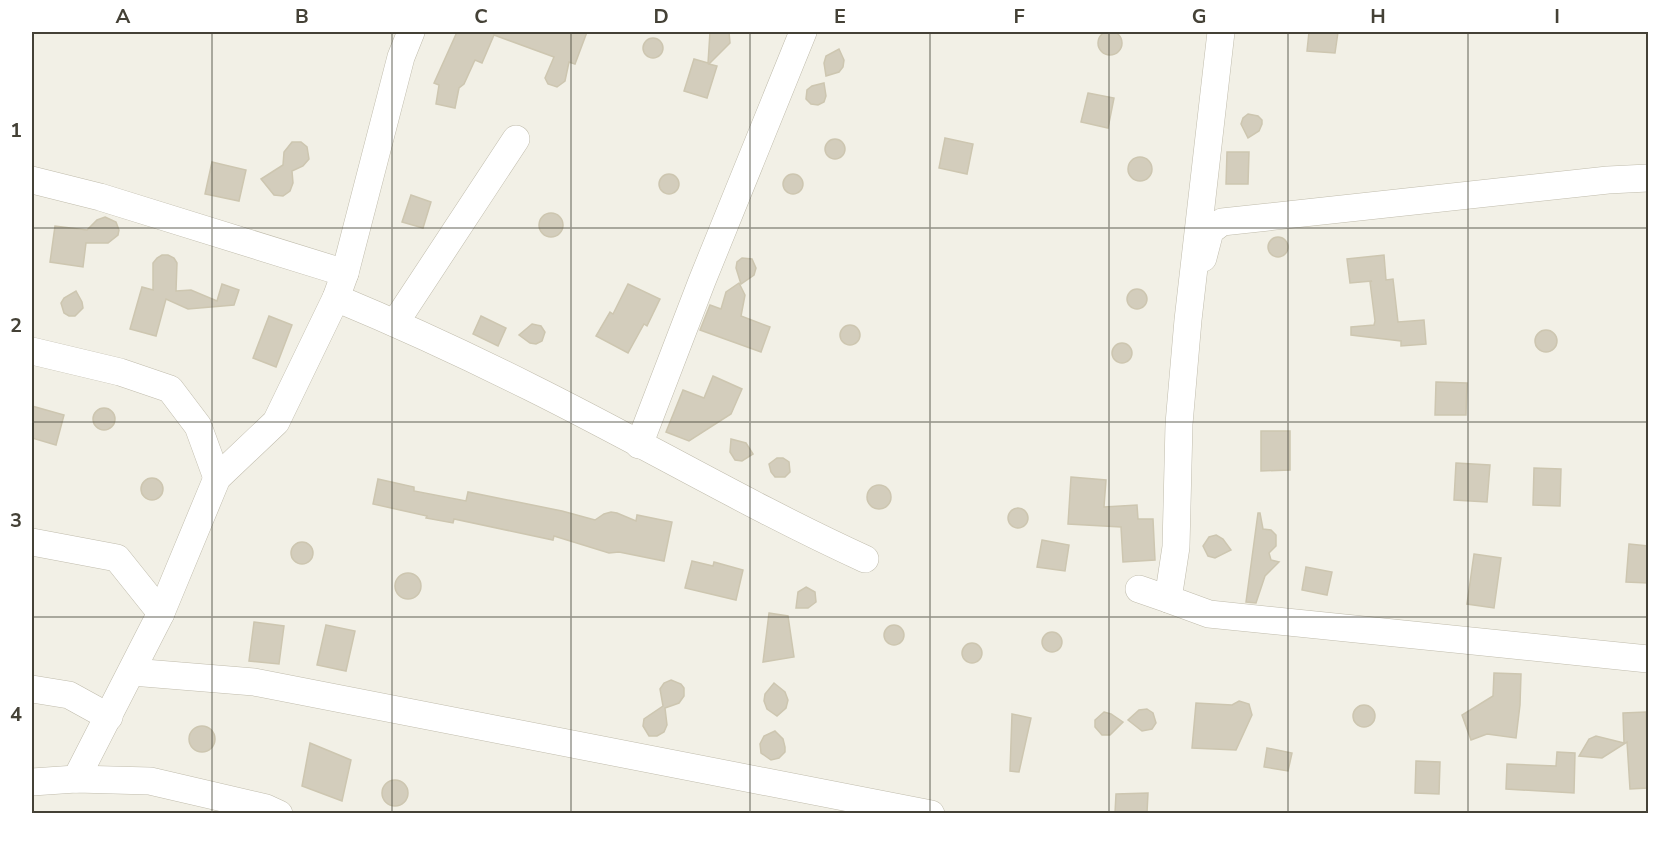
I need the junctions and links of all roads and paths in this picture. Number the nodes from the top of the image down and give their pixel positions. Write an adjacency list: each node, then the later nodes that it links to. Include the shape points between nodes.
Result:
1 (411, 32): 7 (street, via 401,57)
2 (803, 32): 12 (street)
3 (1221, 32): 9 (street)
4 (516, 140): 10 (street)
5 (1648, 178): 9 (street, via 1222,222 1210,231)
6 (32, 180): 7 (street, via 100,197)
7 (345, 273): 8 (street)
8 (336, 298): 10 (street); 13 (street, via 276,422)
9 (1188, 320): 17 (street, via 1179,423 1176,547)
10 (395, 323): 12 (street)
11 (32, 351): 13 (street, via 120,372 170,389 198,426)
12 (639, 445): 15 (street, via 798,529)
13 (217, 478): 18 (street)
14 (32, 542): 18 (street, via 117,558)
15 (865, 559)
16 (1139, 589): 17 (street)
17 (1168, 599): 19 (street, via 1209,614)
18 (161, 613): 20 (street)
19 (1648, 659)
20 (132, 672): 22 (street); 26 (street, via 254,682)
21 (32, 689): 22 (street, via 69,695)
22 (109, 717): 23 (street)
23 (76, 779): 24 (street); 25 (street, via 150,781)
24 (32, 782)
25 (279, 813)
26 (931, 813)

